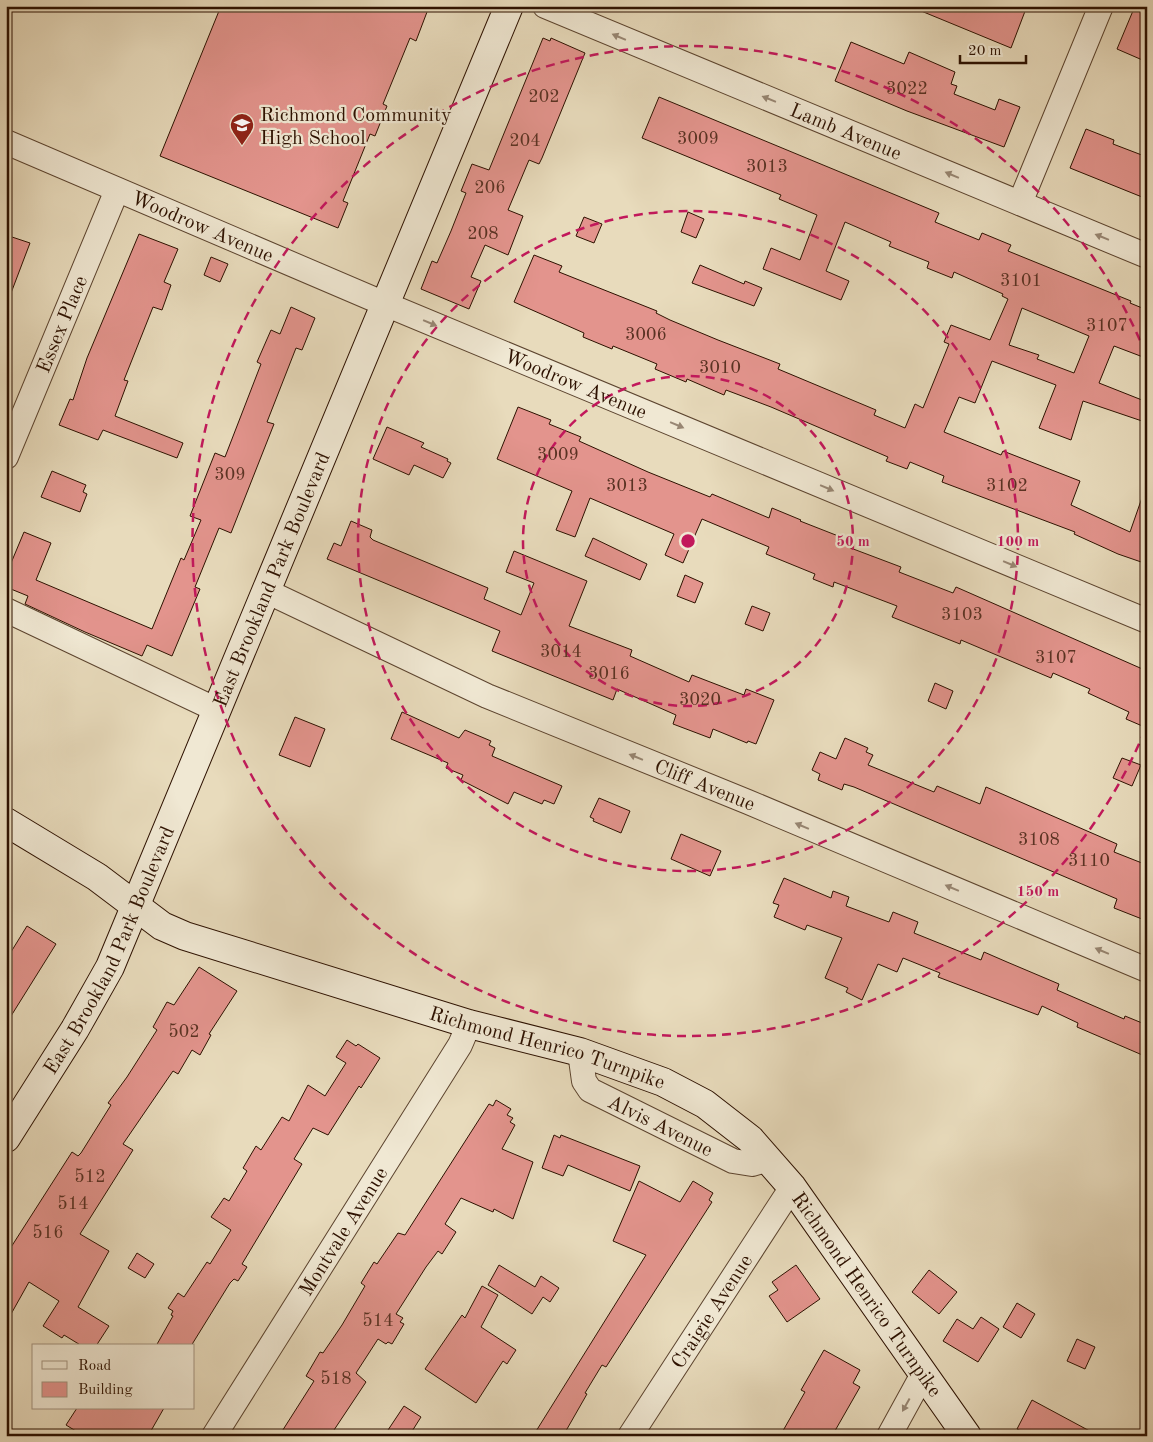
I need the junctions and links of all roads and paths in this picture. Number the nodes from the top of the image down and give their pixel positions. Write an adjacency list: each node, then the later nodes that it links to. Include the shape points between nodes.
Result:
1 (509, 6): 8 (main road, East Brookland Park Boulevard)
2 (545, 6): 6 (street, Lamb Avenue, one-way to 2)
3 (1101, 6): 6 (street)
4 (6, 142): 5 (street, Woodrow Avenue)
5 (117, 190): 8 (street, Woodrow Avenue); 9 (street, Essex Place)
6 (1020, 204): 7 (street, Lamb Avenue, one-way to 6)
7 (1147, 256)
8 (385, 304): 10 (main road, East Brookland Park Boulevard); 12 (street, Woodrow Avenue, one-way to 12)
9 (6, 457)
10 (266, 591): 13 (main road, East Brookland Park Boulevard); 16 (street, Cliff Avenue, one-way to 10, via 487,696)
11 (6, 610): 13 (street)
12 (1147, 621)
13 (218, 710): 15 (main road, East Brookland Park Boulevard)
14 (6, 822): 15 (main road, Richmond Henrico Turnpike, via 97,877)
15 (136, 906): 17 (main road, Richmond Henrico Turnpike, via 162,926 185,936); 19 (main road, East Brookland Park Boulevard, via 98,990)
16 (1147, 970)
17 (469, 1024): 18 (main road, Richmond Henrico Turnpike); 23 (street, Montvale Avenue, via 460,1044)
18 (580, 1052): 20 (main road, Richmond Henrico Turnpike, via 681,1090 730,1121); 20 (street, Alvis Avenue, via 584,1081 594,1092 733,1161 752,1164)
19 (6, 1138)
20 (769, 1158): 21 (main road, Richmond Henrico Turnpike)
21 (792, 1187): 22 (main road, Richmond Henrico Turnpike); 24 (street, Craigie Avenue)
22 (923, 1374): 25 (street, one-way to 25); 26 (main road, Richmond Henrico Turnpike)
23 (214, 1436)
24 (630, 1436)
25 (889, 1436)
26 (967, 1436)

